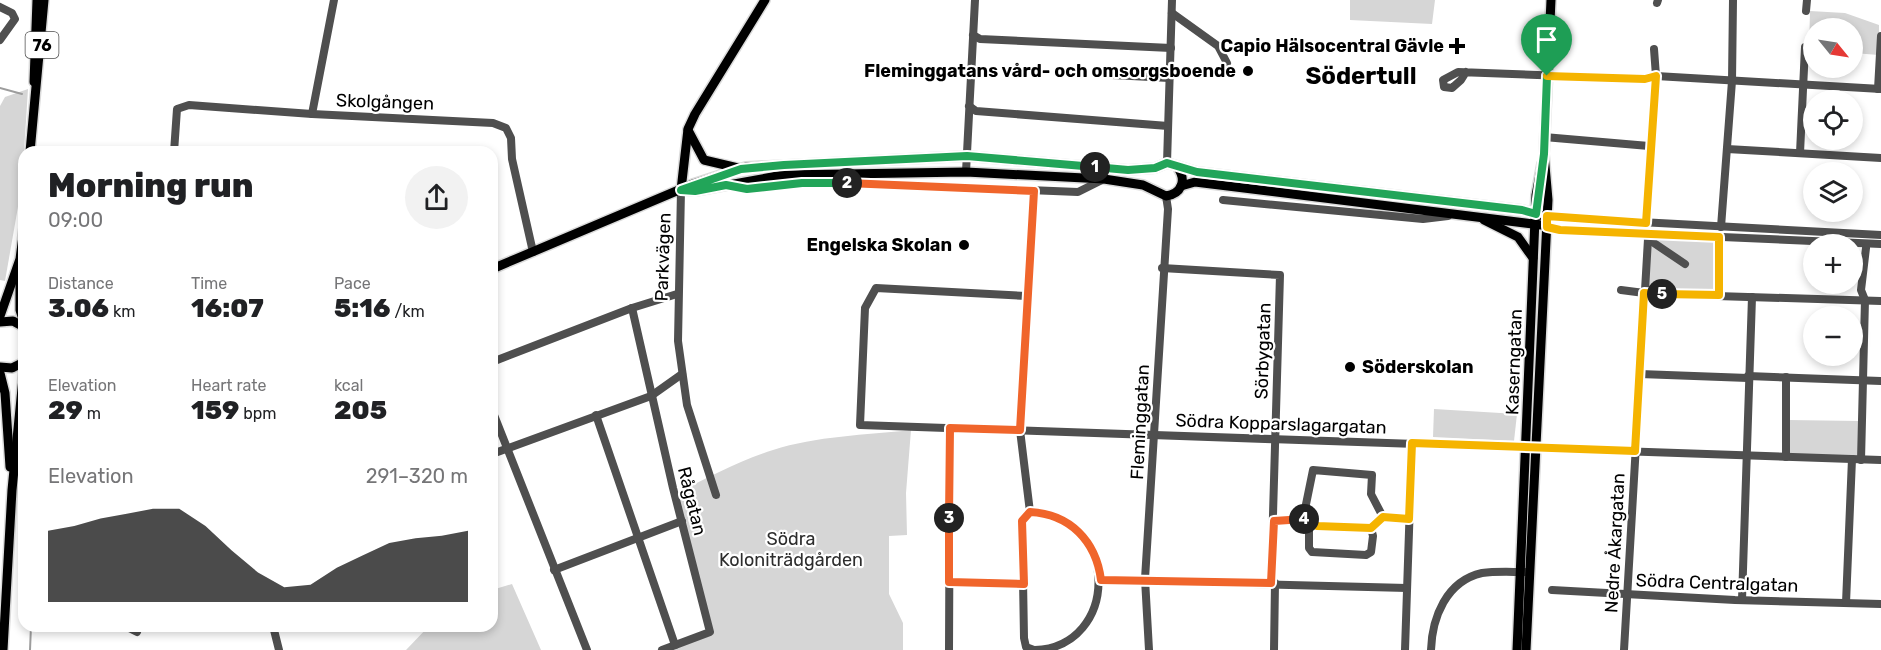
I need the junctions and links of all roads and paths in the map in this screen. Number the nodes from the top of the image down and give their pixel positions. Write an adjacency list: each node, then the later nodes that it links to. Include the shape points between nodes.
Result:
1 (37, 0): 28 (main road, 76)
2 (44, 0): 28 (main road, 76)
3 (334, 0): 30 (street)
4 (765, 0): 32 (main road, Parkvägen)
5 (975, 0): 13 (street)
6 (1172, 0): 12 (street)
7 (1551, 0): 21 (main road, Kaserngatan)
8 (1733, 0): 25 (street)
9 (1807, 0): 11 (street)
10 (0, 6): 15 (street, via 12,13 14,20)
11 (1806, 11)
12 (1172, 13): 16 (street); 18 (street, via 1218,46)
13 (973, 35): 16 (street, via 980,39); 29 (street)
14 (1881, 36): 27 (street)
15 (0, 40)
16 (1171, 48): 23 (street)
17 (1654, 49): 22 (street)
18 (1227, 63)
19 (1466, 72): 21 (street)
20 (1112, 75): 23 (street)
21 (1547, 76): 22 (street); 33 (main road, Kaserngatan)
22 (1656, 76): 25 (street); 36 (street)
23 (1169, 78): 31 (street)
24 (1803, 78): 26 (street)
25 (1732, 81): 26 (street); 37 (street)
26 (1803, 86): 27 (street); 38 (street)
27 (1880, 89)
28 (35, 90): 34 (main road, 76)
29 (969, 106): 31 (street, via 976,111); 40 (street)
30 (312, 114): 35 (street, Skolgången, via 189,105 177,109); 65 (street, Skolgången, via 493,123 506,128)
31 (1168, 126): 42 (street)
32 (688, 129): 45 (main road, via 704,160); 51 (main road, Parkvägen)
33 (1544, 137): 36 (street); 39 (main road, Kaserngatan)
34 (30, 146)
35 (174, 146)
36 (1649, 146): 58 (street)
37 (1727, 149): 38 (street); 60 (street)
38 (1800, 153): 41 (street)
39 (1544, 154): 56 (main road, Kaserngatan); 57 (main road, Kaserngatan)
40 (967, 156): 43 (main road, via 1128,170); 45 (main road); 46 (street)
41 (1881, 158)
42 (1167, 163): 43 (main road); 44 (main road)
43 (1155, 168): 50 (main road, via 1150,179)
44 (1178, 168): 49 (main road); 57 (main road, via 1522,210)
45 (741, 169): 51 (main road)
46 (966, 172): 47 (main road); 48 (main road, via 783,175)
47 (1104, 179): 50 (main road); 52 (street, via 1078,192)
48 (726, 185): 51 (main road); 52 (street, via 747,189 802,183 862,183)
49 (1181, 186): 53 (main road, via 1175,194); 55 (main road, via 1196,182)
50 (1152, 188): 53 (main road)
51 (681, 190): 65 (main road); 73 (street, Parkvägen)
52 (1034, 191): 75 (street)
53 (1166, 196): 69 (street, Fleminggatan)
54 (1223, 200): 55 (street, via 1423,219)
55 (1462, 214): 57 (main road); 70 (main road, via 1500,226 1518,237 1530,252)
56 (1547, 216): 57 (main road); 58 (street); 59 (main road, Kaserngatan)
57 (1536, 219): 59 (main road); 70 (main road, Kaserngatan)
58 (1646, 223): 60 (street)
59 (1547, 227): 62 (street); 102 (main road, Kaserngatan)
60 (1721, 227): 61 (street)
61 (1881, 235)
62 (1719, 237): 63 (street); 74 (street)
63 (1881, 244)
64 (1866, 248): 77 (street, via 1861,290)
65 (533, 252): 68 (main road)
66 (1685, 264): 72 (street, Nedre Åkargatan, via 1648,238)
67 (18, 265): 80 (main road)
68 (498, 267)
69 (1162, 268): 99 (street, Fleminggatan); 100 (street, Sörbygatan, via 1280,275)
70 (1534, 270): 102 (main road, Kaserngatan)
71 (1621, 290): 72 (street)
72 (1644, 293): 74 (street); 88 (street, Nedre Åkargatan)
73 (677, 294): 79 (street); 87 (street, Parkvägen)
74 (1719, 295): 76 (street)
75 (1026, 296): 96 (street, Södra Kopparslagargatan, via 886,288 876,288 871,294 865,308 860,425); 98 (street)
76 (1752, 297): 77 (street); 89 (street)
77 (1865, 300): 78 (street); 91 (street)
78 (1881, 301)
79 (632, 308): 83 (street); 93 (street, Rågatan)
80 (0, 316)
81 (0, 322): 82 (main road)
82 (18, 323)
83 (498, 360)
84 (18, 365): 85 (main road)
85 (0, 367)
86 (0, 373): 111 (main road)
87 (682, 374): 93 (street); 112 (street, Parkvägen, via 698,443)
88 (1640, 374): 89 (street); 104 (street, Nedre Åkargatan)
89 (1748, 377): 90 (street); 106 (street)
90 (1786, 377): 91 (street); 107 (street)
91 (1863, 380): 92 (street); 109 (street)
92 (1881, 381)
93 (651, 396): 94 (street); 116 (street, Rågatan)
94 (596, 416): 103 (street); 120 (street)
95 (498, 426): 103 (street)
96 (950, 428): 98 (street, Södra Kopparslagargatan); 125 (street)
97 (18, 429): 111 (main road)
98 (1020, 430): 99 (street, Södra Kopparslagargatan); 113 (street)
99 (1155, 435): 100 (street, Södra Kopparslagargatan); 123 (street, Fleminggatan)
100 (1275, 440): 101 (street, Södra Kopparslagargatan); 117 (street, Sörbygatan)
101 (1412, 443): 102 (street, Södra Kopparslagargatan); 115 (street)
102 (1531, 447): 104 (street, Södra Kopparslagargatan); 122 (main road, Kaserngatan)
103 (507, 449): 105 (street); 121 (street)
104 (1635, 451): 106 (street, Södra Kopparslagargatan); 130 (street, Nedre Åkargatan)
105 (498, 452)
106 (1746, 454): 107 (street, Södra Kopparslagargatan); 131 (street)
107 (1786, 457): 108 (street, Södra Kopparslagargatan)
108 (1852, 459): 109 (street, Södra Kopparslagargatan); 132 (street)
109 (1861, 459): 110 (street, Södra Kopparslagargatan)
110 (1881, 460)
111 (12, 490): 136 (main road)
112 (716, 495)
113 (1030, 512): 124 (street, via 1061,519 1082,533 1096,558); 127 (street, via 1022,521)
114 (1383, 517): 115 (street); 118 (street, via 1371,495 1372,475 1313,470); 119 (street)
115 (1409, 519): 128 (street)
116 (682, 521): 120 (street); 135 (street, Rågatan, via 710,632)
117 (1274, 521): 118 (street); 126 (street, Sörbygatan)
118 (1306, 521): 119 (street); 119 (street, via 1309,548 1316,552 1366,555 1371,552)
119 (1371, 528)
120 (636, 537): 121 (street); 135 (street)
121 (554, 570): 138 (street)
122 (1525, 572): 145 (street, via 1482,573 1451,592 1436,618); 146 (main road, Kaserngatan); 147 (main road, Kaserngatan)
123 (1145, 579): 124 (street); 126 (street); 142 (street, Fleminggatan)
124 (1101, 580): 141 (street, via 1088,619 1074,634 1048,650)
125 (949, 582): 127 (street); 140 (street)
126 (1273, 583): 128 (street); 143 (street, Sörbygatan)
127 (1024, 584): 141 (street, via 1024,638 1026,647)
128 (1407, 588): 144 (street)
129 (1552, 590): 130 (street, Södra Centralgatan)
130 (1627, 595): 131 (street, Södra Centralgatan); 148 (street, Nedre Åkargatan)
131 (1742, 600): 132 (street, Södra Centralgatan)
132 (1846, 603): 133 (street, Södra Centralgatan)
133 (1881, 604)
134 (274, 632): 137 (street)
135 (675, 645): 139 (street, Rågatan)
136 (3, 650)
137 (279, 650)
138 (587, 650)
139 (662, 650)
140 (949, 650)
141 (1034, 650)
142 (1149, 650)
143 (1274, 650)
144 (1405, 650)
145 (1431, 650)
146 (1516, 650)
147 (1526, 650)
148 (1624, 650)

